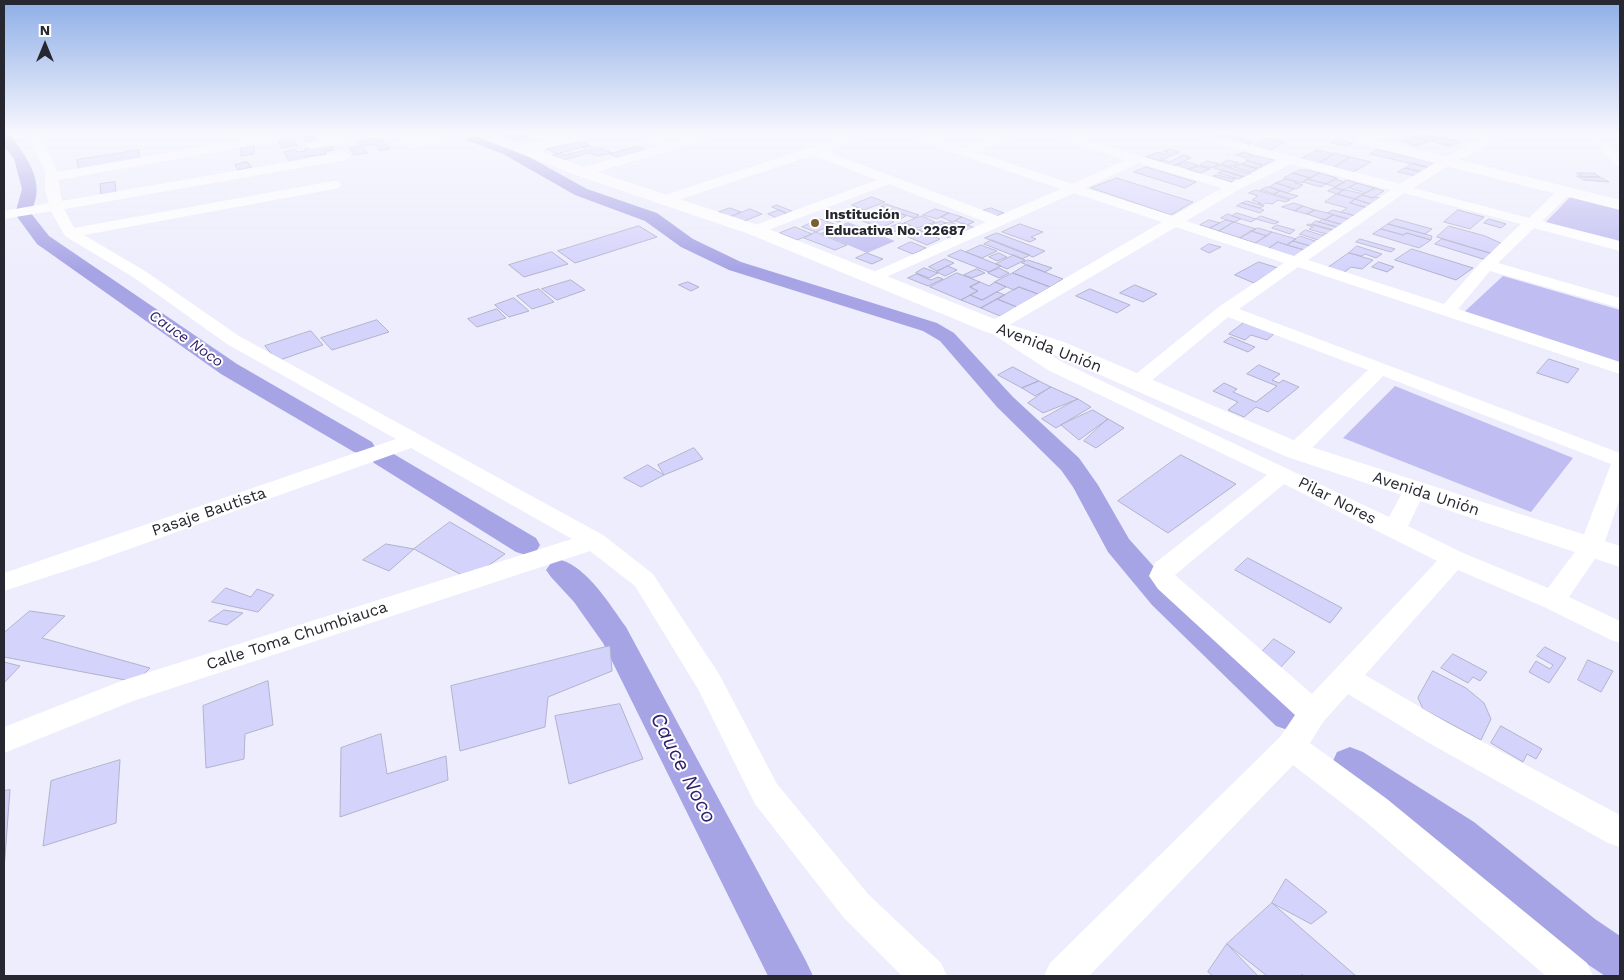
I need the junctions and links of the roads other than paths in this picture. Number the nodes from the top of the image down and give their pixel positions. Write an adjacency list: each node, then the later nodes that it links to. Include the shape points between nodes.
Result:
1 (67, 179): 14 (street)
2 (81, 179): 14 (street)
3 (602, 179): 20 (street, Avenida Unión)
4 (729, 179): 20 (street)
5 (885, 179): 13 (street)
6 (1045, 179): 17 (street)
7 (1094, 179): 17 (street)
8 (1206, 179): 16 (street)
9 (1251, 179): 16 (street)
10 (1361, 179): 18 (street)
11 (1418, 179): 18 (street)
12 (1520, 179): 19 (street)
13 (888, 180): 23 (street); 26 (street)
14 (55, 181): 22 (street); 27 (street, via 59,214)
15 (334, 185): 27 (street)
16 (1234, 187): 24 (street)
17 (1073, 188): 23 (street); 24 (street)
18 (1401, 189): 25 (street); 29 (street)
19 (1566, 190): 21 (street); 25 (street)
20 (664, 200): 26 (street, Avenida Unión)
21 (1620, 205)
22 (4, 215)
23 (997, 221): 31 (street)
24 (1177, 222): 29 (street); 35 (street)
25 (1530, 223): 28 (street); 30 (street)
26 (755, 230): 31 (street, Avenida Unión)
27 (70, 233): 39 (street, via 139,274 233,340)
28 (1620, 246)
29 (1298, 262): 33 (street); 34 (street)
30 (1487, 264): 32 (street); 34 (street)
31 (875, 277): 35 (street, Avenida Unión)
32 (1620, 304)
33 (1226, 310): 37 (street); 38 (street)
34 (1448, 311): 36 (street)
35 (994, 327): 38 (street, Avenida Unión, via 1056,348); 43 (street, Pilar Nores, via 1055,366)
36 (1620, 368)
37 (1380, 369): 40 (street); 41 (street)
38 (1138, 382): 40 (street, Avenida Unión)
39 (414, 440): 46 (street); 50 (street, Pasaje Bautista)
40 (1296, 451): 44 (street, Avenida Unión)
41 (1620, 460)
42 (1620, 468): 47 (street)
43 (1282, 474): 45 (street, Pilar Nores); 54 (street, via 1164,569 1162,576)
44 (1414, 491): 45 (street); 47 (street, Avenida Unión)
45 (1394, 530): 49 (street, Pilar Nores)
46 (594, 541): 55 (street, Calle Toma Chumbiauca, via 124,692); 58 (street, via 644,580 709,682 766,794 856,906)
47 (1591, 547): 48 (street, Avenida Unión); 51 (street)
48 (1620, 557)
49 (1454, 559): 51 (street, Pilar Nores); 53 (street)
50 (4, 582)
51 (1553, 600): 52 (street, Pilar Nores)
52 (1620, 633)
53 (1346, 678): 54 (street); 57 (street, via 1440,734)
54 (1313, 713): 56 (street)
55 (4, 740)
56 (1290, 746): 59 (street); 60 (street, via 1376,810)
57 (1620, 832)
58 (928, 976)
59 (1063, 976)
60 (1574, 976)

